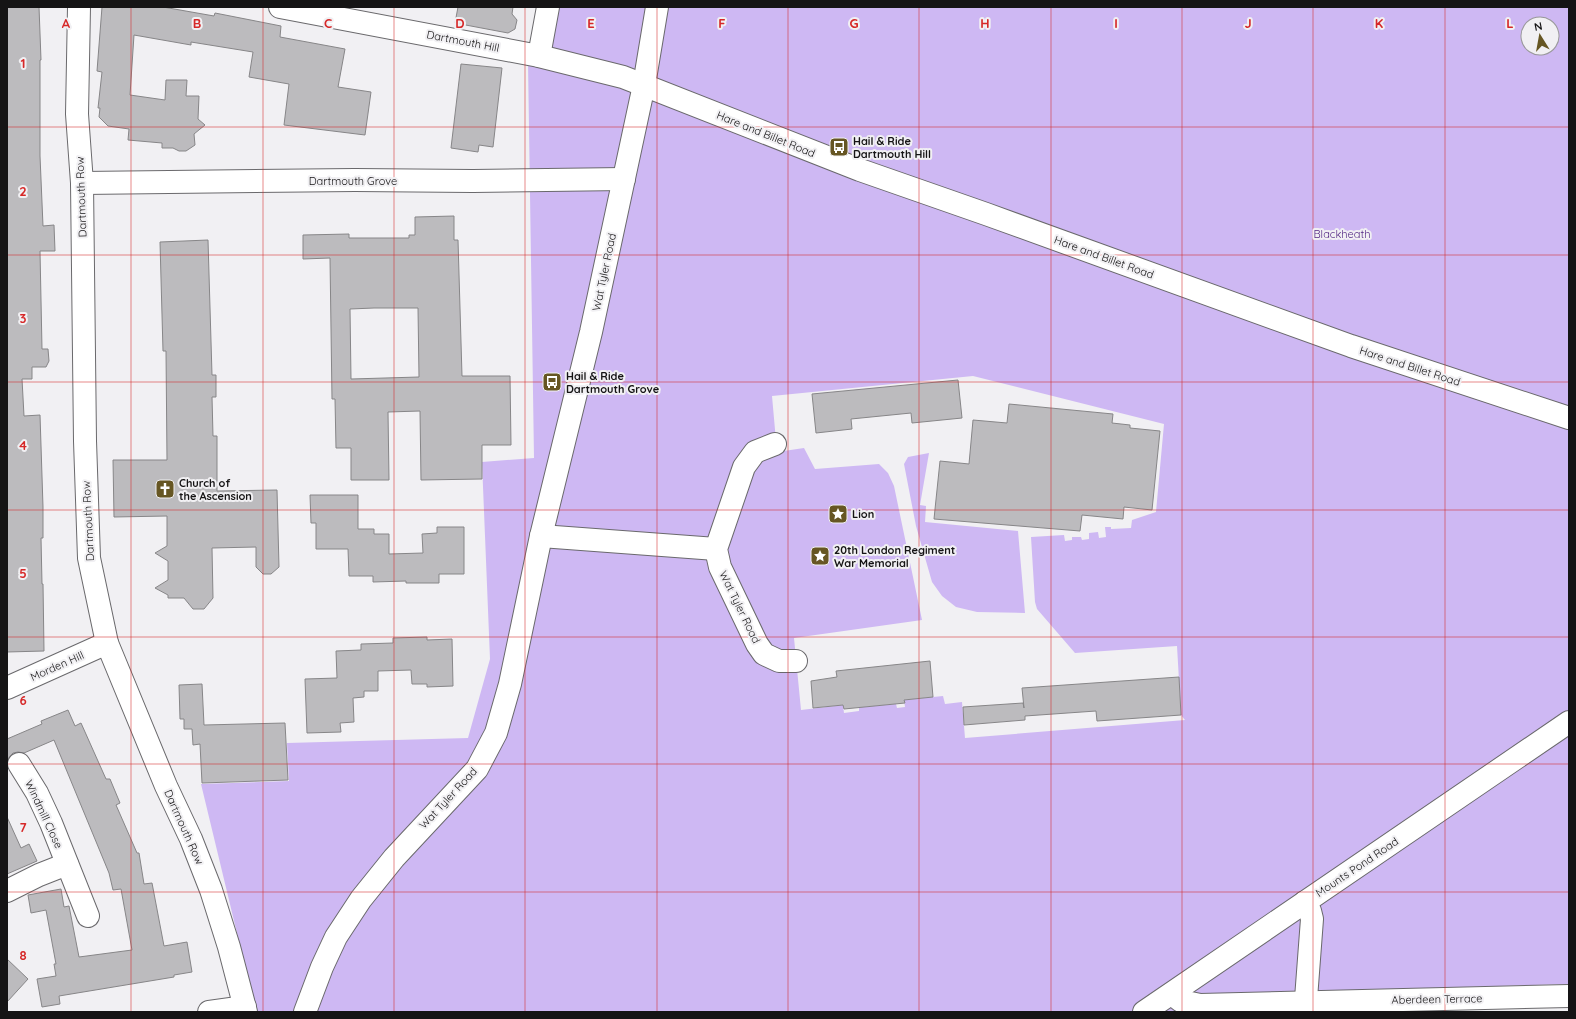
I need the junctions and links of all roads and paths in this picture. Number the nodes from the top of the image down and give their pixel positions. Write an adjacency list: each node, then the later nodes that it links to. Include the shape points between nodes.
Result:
1 (79, 7): 8 (street, Dartmouth Row, via 77,114)
2 (548, 7): 5 (street)
3 (657, 7): 6 (street, Wat Tyler Road)
4 (292, 8): 5 (street, Dartmouth Hill)
5 (539, 56): 6 (street, Dartmouth Hill, via 623,77)
6 (644, 85): 7 (street, Wat Tyler Road); 9 (street, Hare and Billet Road, via 860,170 1350,346)
7 (624, 179): 8 (street, Dartmouth Grove); 11 (street, Wat Tyler Road, via 591,332)
8 (82, 183): 13 (street, Dartmouth Row, via 89,558)
9 (1569, 418)
10 (776, 444): 12 (street, via 755,452 744,467)
11 (541, 536): 12 (street); 27 (street, Wat Tyler Road, via 510,684 492,743 477,769 394,858 361,899 336,937)
12 (716, 549): 14 (street, Wat Tyler Road, via 720,567 760,649 764,654 779,661)
13 (107, 643): 15 (street, Morden Hill); 25 (street, Dartmouth Row, via 211,890)
14 (796, 661)
15 (7, 688)
16 (1569, 722): 20 (street, Mounts Pond Road)
17 (20, 764): 18 (street, Windmill Close, via 37,793)
18 (67, 864): 19 (street); 21 (street, Windmill Close)
19 (7, 891)
20 (1306, 902): 22 (street, Mounts Pond Road); 24 (street, via 1312,918)
21 (88, 916)
22 (1172, 994): 24 (street, Aberdeen Terrace, via 1181,1001 1200,1005); 28 (street, Mounts Pond Road)
23 (1569, 996): 24 (street, Aberdeen Terrace)
24 (1305, 1007)
25 (246, 1009): 26 (street)
26 (209, 1012)
27 (305, 1012)
28 (1144, 1012)

